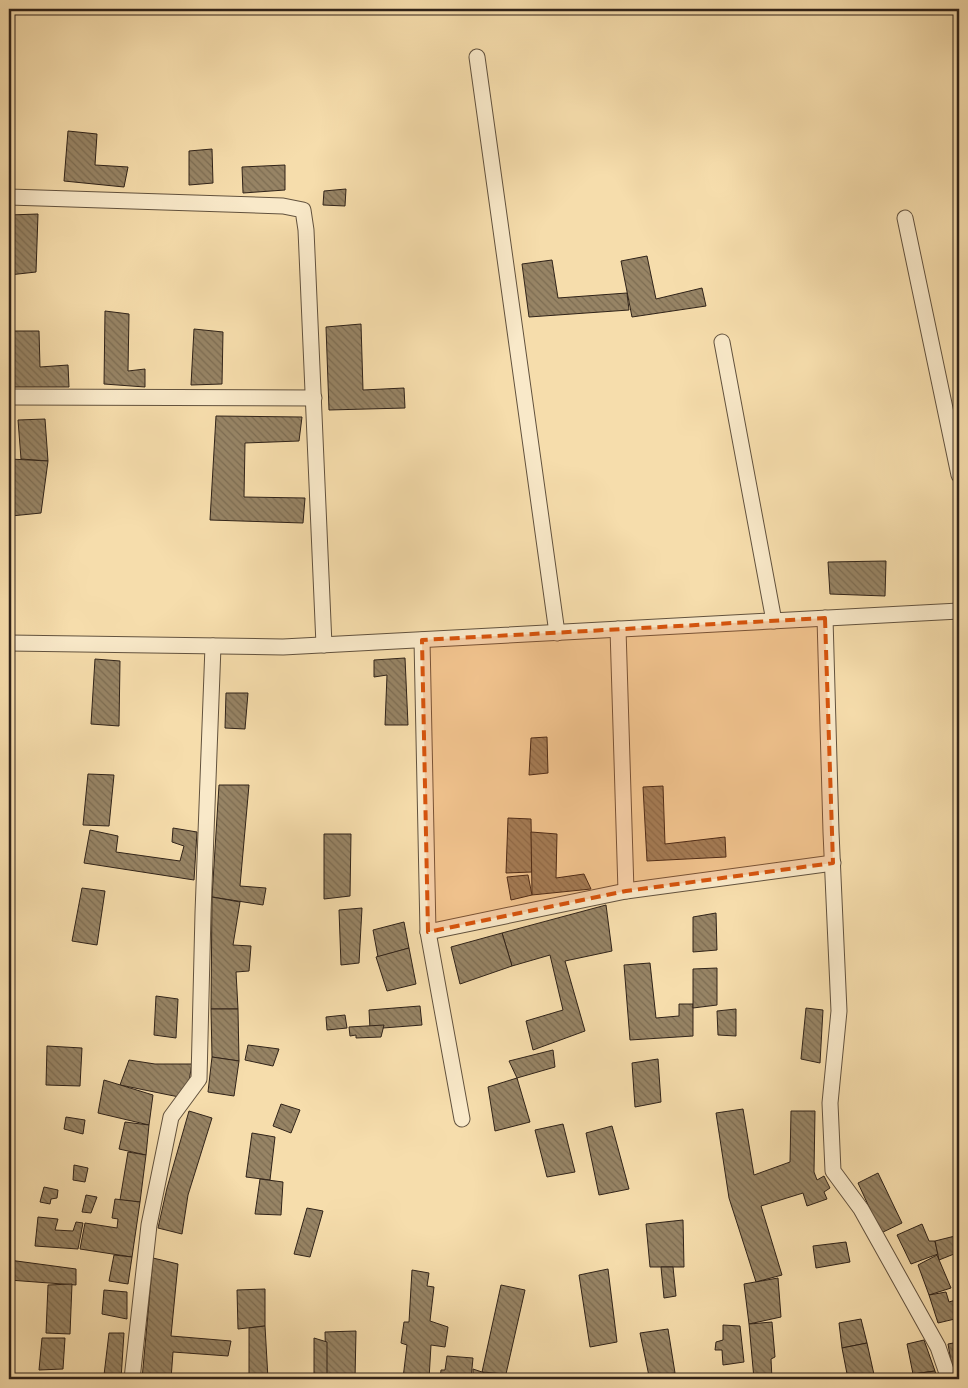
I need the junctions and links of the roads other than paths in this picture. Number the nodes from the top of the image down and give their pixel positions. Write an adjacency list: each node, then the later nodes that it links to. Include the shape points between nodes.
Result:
1 (477, 57): 12 (street)
2 (9, 198): 6 (street, via 283,206 303,210)
3 (905, 218): 7 (street)
4 (722, 342): 10 (street)
5 (9, 397): 6 (street)
6 (314, 398): 15 (street)
7 (959, 475)
8 (959, 611): 9 (street)
9 (825, 618): 10 (street); 17 (street)
10 (774, 621): 11 (street)
11 (618, 629): 12 (street); 18 (street)
12 (557, 633): 13 (street)
13 (422, 640): 15 (street); 19 (street)
14 (9, 643): 16 (street)
15 (324, 645): 16 (street)
16 (213, 646): 21 (street, via 202,912 200,1079 171,1118 149,1225)
17 (833, 863): 18 (street); 22 (street, via 839,1011 830,1103 833,1171 860,1209 933,1338)
18 (626, 891): 19 (street)
19 (428, 932): 20 (street)
20 (462, 1118)
21 (132, 1379)
22 (949, 1379)

